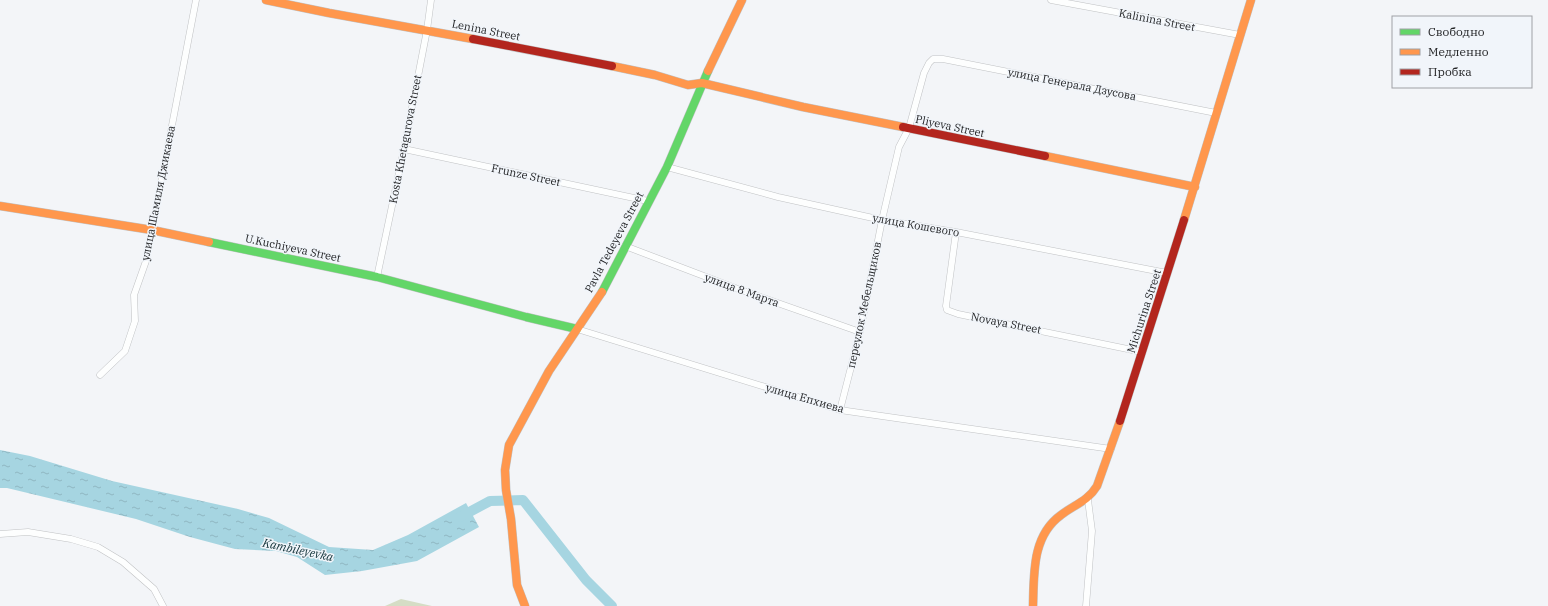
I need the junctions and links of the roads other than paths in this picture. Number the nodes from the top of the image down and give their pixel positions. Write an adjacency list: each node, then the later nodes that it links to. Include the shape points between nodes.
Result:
1 (196, 0): 19 (street, улица Шамиля Джикаева)
2 (266, 0): 7 (street, Lenina Street)
3 (431, 0): 7 (street, Kosta Khetagurova Street)
4 (742, 0): 10 (street, Pavla Tedeyeva Street)
5 (1051, 0): 8 (street, Kalinina Street)
6 (1251, 0): 8 (street, Michurina Street)
7 (427, 30): 10 (street, Lenina Street, via 655,75 688,85); 13 (street, Kosta Khetagurova Street)
8 (1240, 36): 11 (street, Michurina Street)
9 (929, 63): 11 (street, улица Генерала Дзусова, via 933,59 943,59); 12 (street, переулок Мебельщиков)
10 (702, 83): 12 (street, Pliyeva Street); 14 (street, Pavla Tedeyeva Street)
11 (1216, 113): 15 (street, Michurina Street)
12 (909, 128): 15 (street, Pliyeva Street); 18 (street, переулок Мебельщиков, via 899,147)
13 (404, 149): 16 (street, Frunze Street); 23 (street, Kosta Khetagurova Street)
14 (667, 167): 16 (street, Pavla Tedeyeva Street); 18 (street, улица Кошевого, via 778,197)
15 (1195, 187): 22 (street, Michurina Street)
16 (648, 201): 21 (street, Pavla Tedeyeva Street)
17 (0, 206): 19 (street, U.Kuchiyeva Street)
18 (882, 220): 20 (street, улица Кошевого); 25 (street, переулок Мебельщиков)
19 (152, 230): 23 (street, U.Kuchiyeva Street); 27 (street, улица Шамиля Джикаева, via 146,261 134,295 135,321 125,351)
20 (956, 232): 22 (street, улица Кошевого); 26 (street, Novaya Street, via 947,310)
21 (625, 246): 24 (street, Pavla Tedeyeva Street, via 602,292); 25 (street, улица 8 Марта)
22 (1167, 273): 26 (street, Michurina Street)
23 (377, 277): 24 (street, U.Kuchiyeva Street)
24 (577, 328): 28 (street, улица Епхиева); 33 (street, Pavla Tedeyeva Street, via 549,371 509,445 505,470 506,490 517,585)
25 (860, 332): 28 (street, переулок Мебельщиков)
26 (1142, 352): 29 (street, Michurina Street)
27 (100, 375)
28 (840, 410): 29 (street, улица Епхиева)
29 (1111, 449): 30 (street, Michurina Street, via 1097,486)
30 (1088, 500): 34 (street, via 1053,520 1045,530 1039,542 1036,559); 35 (street, via 1092,531)
31 (0, 534): 32 (street, via 28,532 71,539 98,547 123,562 154,589)
32 (163, 606)
33 (525, 606)
34 (1033, 606)
35 (1086, 606)

